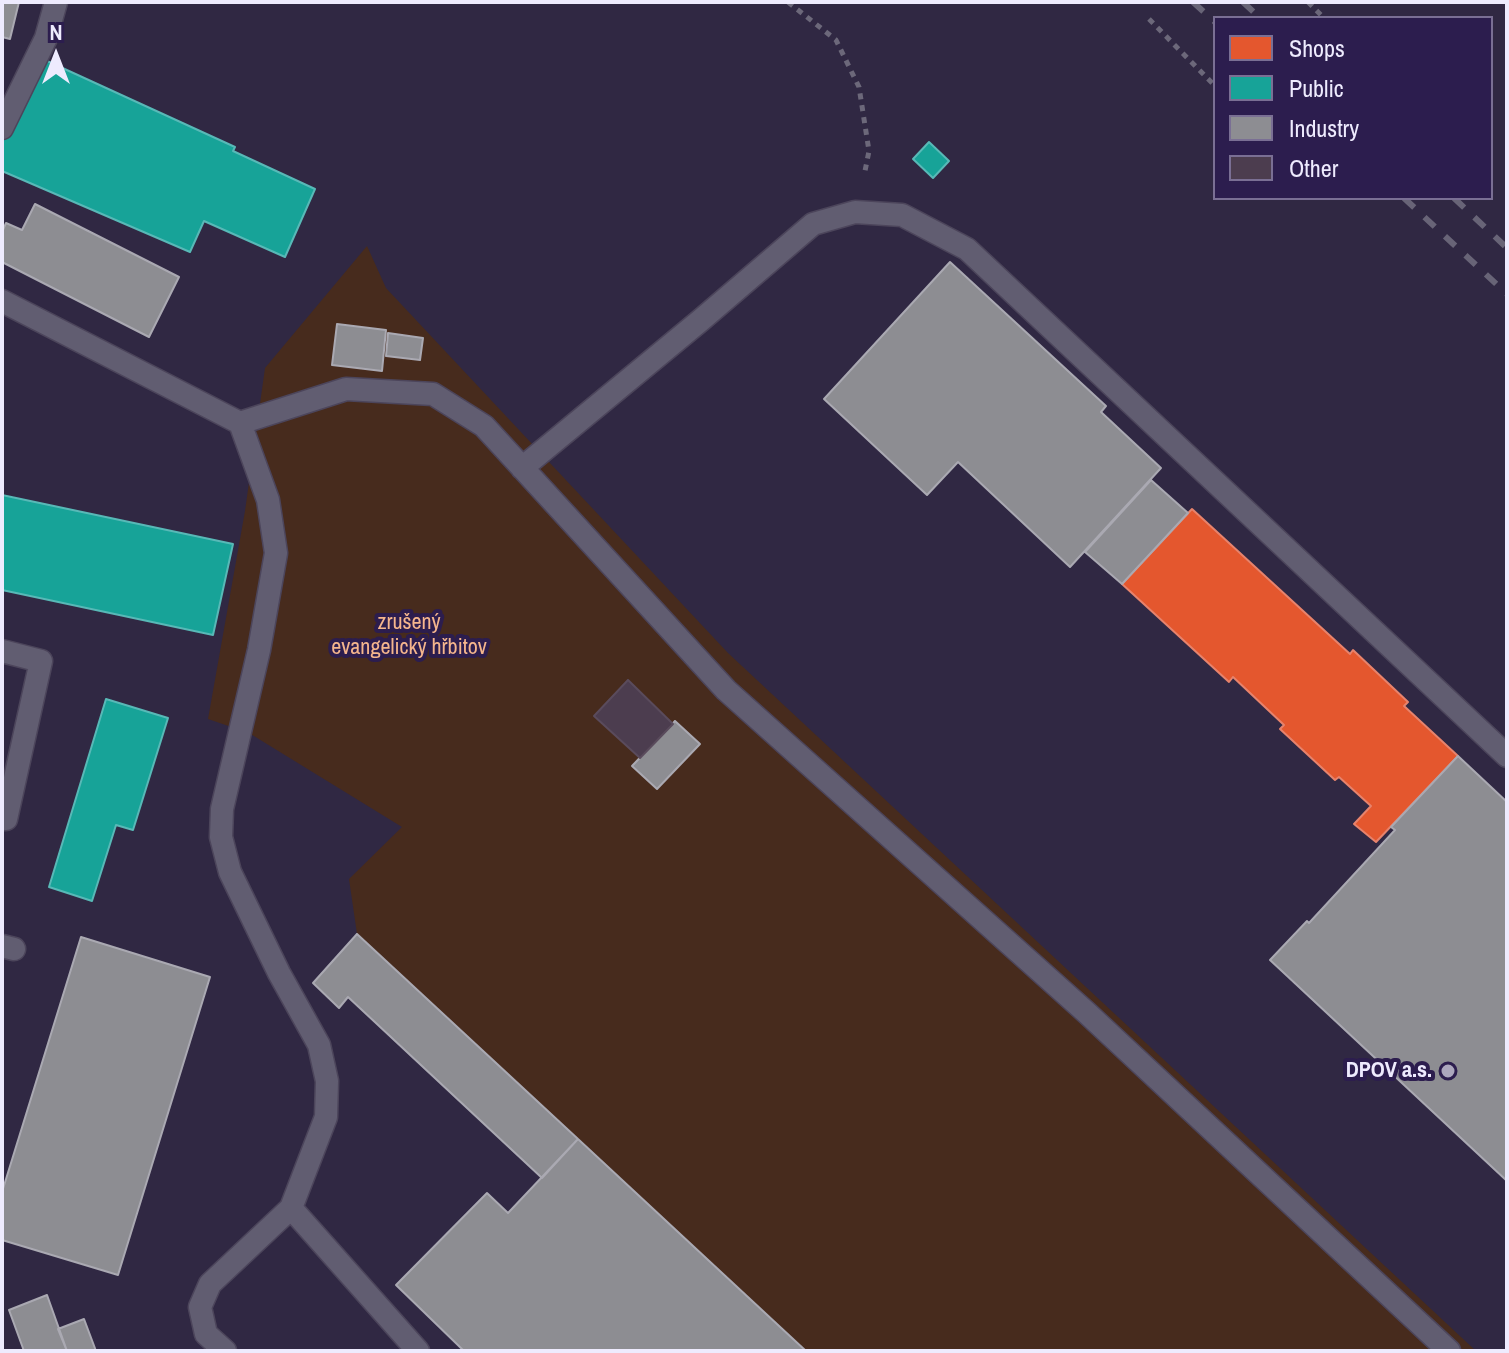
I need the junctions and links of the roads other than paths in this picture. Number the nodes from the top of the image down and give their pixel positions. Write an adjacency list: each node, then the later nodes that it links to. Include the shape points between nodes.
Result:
1 (56, 2): 2 (lane, via 46,38)
2 (2, 128)
3 (2, 301): 4 (lane)
4 (240, 423): 5 (lane, via 346,389 433,394 484,426); 9 (lane, via 268,500 276,553 222,809 221,837 230,872 319,1045 327,1081 326,1117)
5 (522, 468): 7 (lane, via 813,224 855,212 902,215 967,249); 12 (lane, via 726,690 1087,1013)
6 (2, 651): 8 (lane, via 41,661)
7 (1507, 756)
8 (6, 819)
9 (291, 1208): 10 (lane, via 210,1284 200,1307 206,1334); 11 (lane)
10 (225, 1351)
11 (418, 1351)
12 (1449, 1351)

